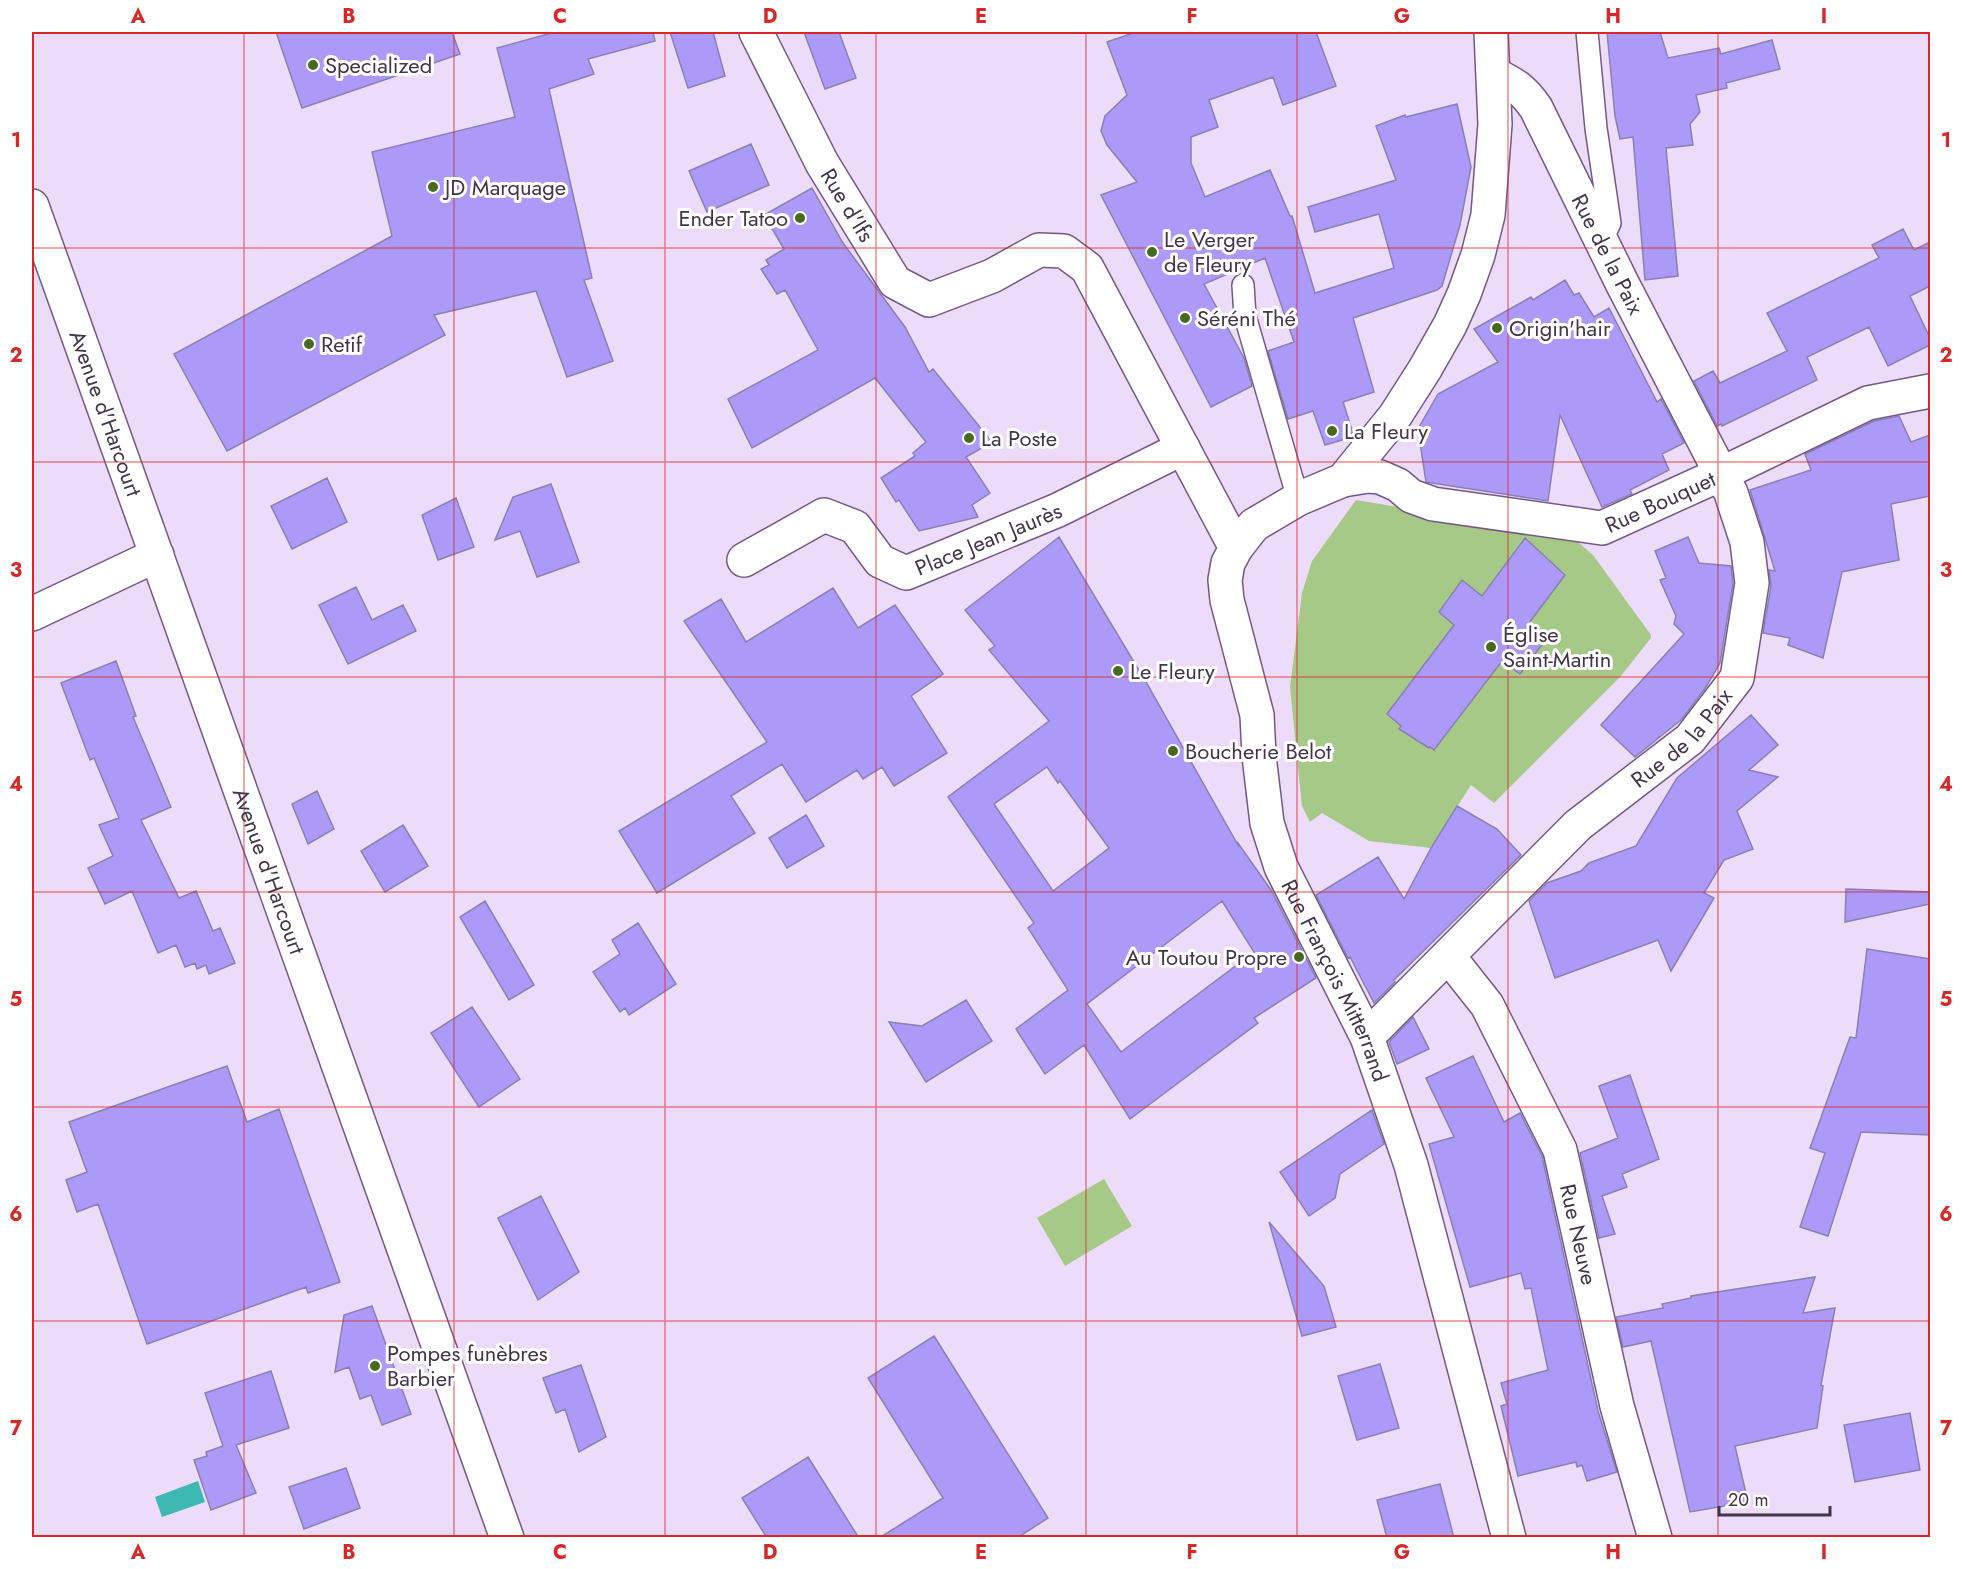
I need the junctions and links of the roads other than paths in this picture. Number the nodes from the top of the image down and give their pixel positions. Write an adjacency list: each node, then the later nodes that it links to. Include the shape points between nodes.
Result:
1 (756, 32): 9 (street, Rue d'Ifs, via 822,163 895,282 929,300 992,276 1039,250 1064,251 1087,268)
2 (1491, 32): 4 (street)
3 (1587, 32): 6 (lane, via 1610,223)
4 (1494, 74): 6 (street, Rue de la Paix, via 1525,92 1536,108); 11 (street, via 1490,197 1468,284 1450,325 1407,398)
5 (32, 206): 14 (street, Avenue d'Harcourt)
6 (1601, 242): 10 (street, Rue de la Paix)
7 (1243, 285): 12 (lane, via 1245,316)
8 (1930, 392): 10 (street, Rue Bouquet, via 1868,403)
9 (1183, 448): 13 (street); 15 (street, Place Jean Jaurès, via 1058,510 906,573 880,561 855,527 824,515)
10 (1721, 474): 11 (street, Rue Bouquet, via 1602,528 1433,504 1380,477); 17 (street, Rue de la Paix, via 1747,542 1752,583 1737,678 1690,739 1578,825)
11 (1343, 480): 12 (street, Rue François Mitterrand)
12 (1298, 500): 13 (street, Rue François Mitterrand, via 1254,525)
13 (1236, 548): 18 (street, Rue François Mitterrand, via 1225,580 1227,600 1257,715 1267,823 1281,867)
14 (157, 555): 16 (street); 19 (street, Avenue d'Harcourt)
15 (744, 561)
16 (32, 614)
17 (1449, 957): 18 (street, Rue de la Paix); 21 (street, Rue Neuve, via 1487,1005 1560,1150 1617,1406)
18 (1367, 1037): 20 (street, Rue François Mitterrand, via 1411,1165)
19 (507, 1538)
20 (1509, 1538)
21 (1655, 1538)

